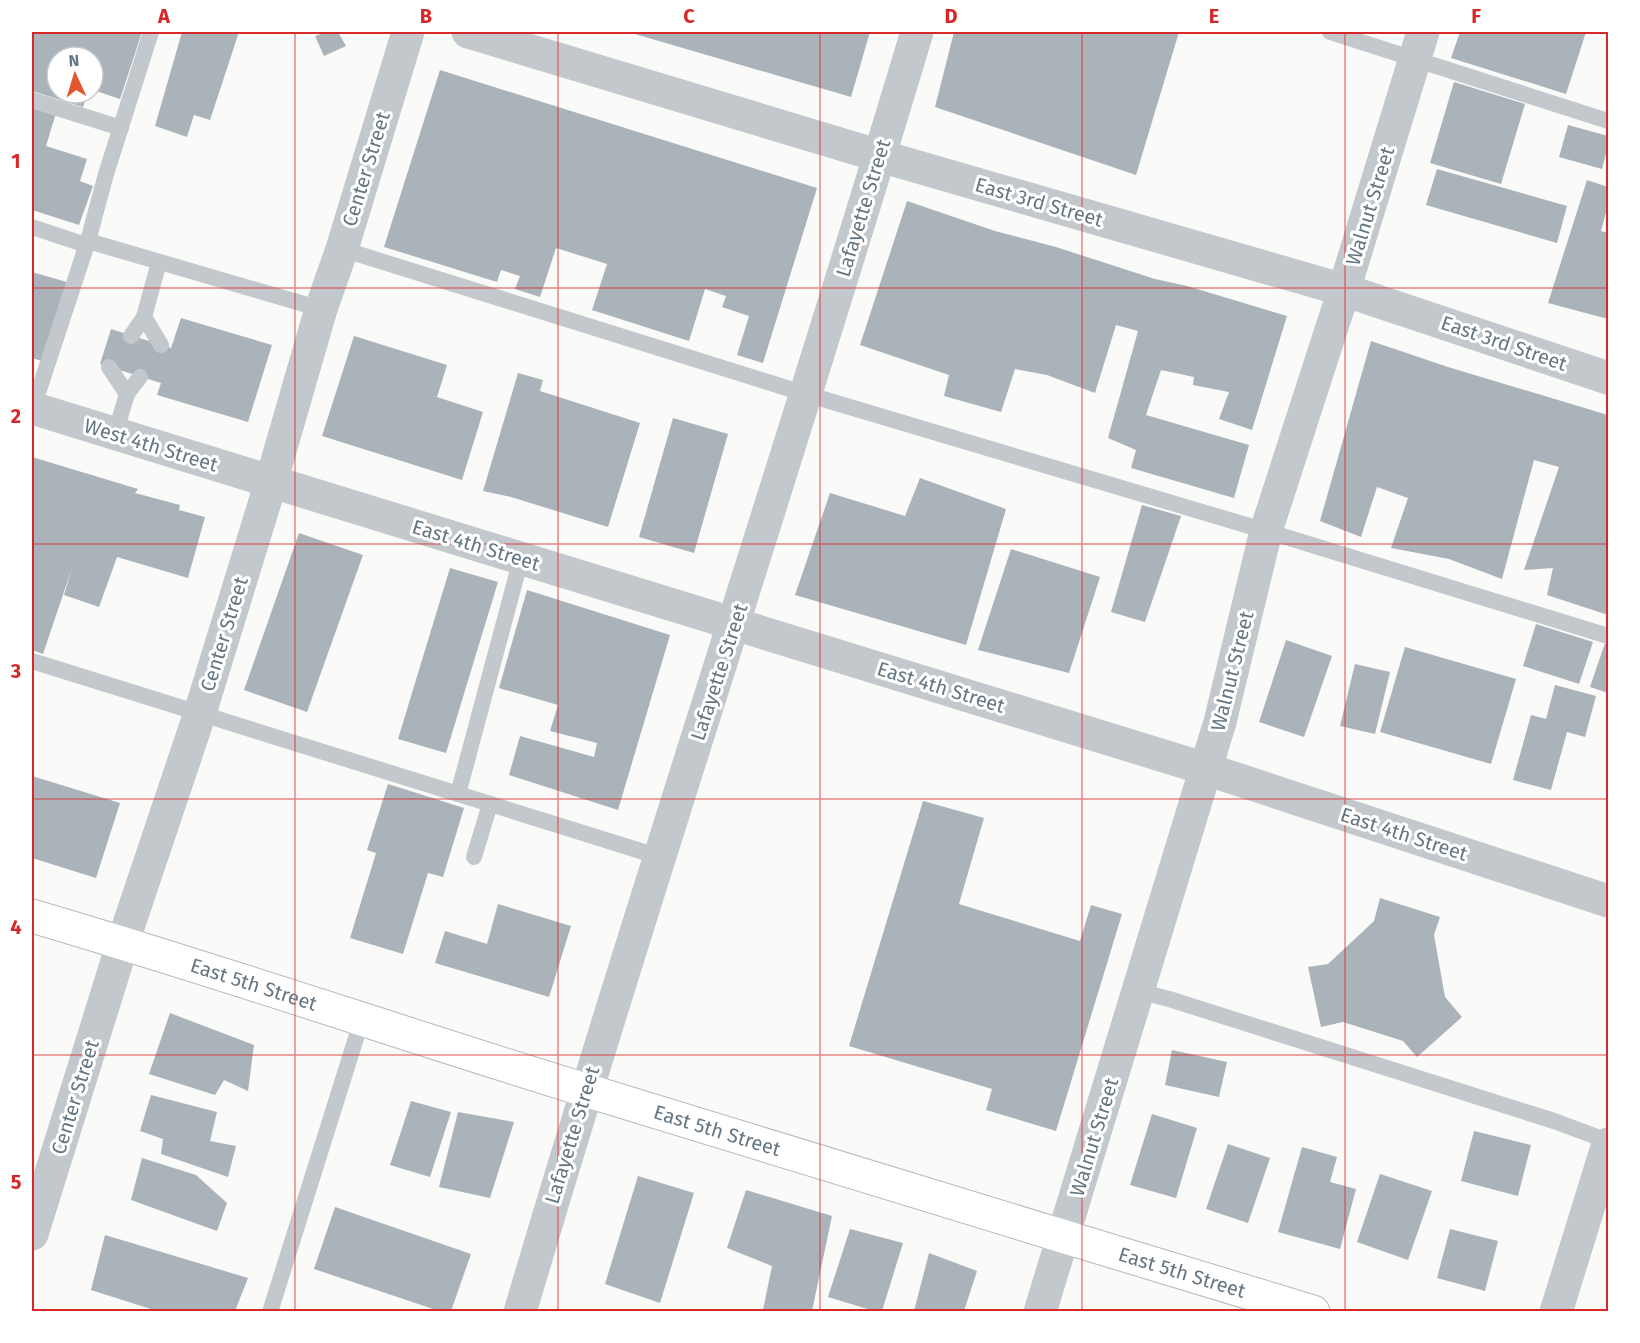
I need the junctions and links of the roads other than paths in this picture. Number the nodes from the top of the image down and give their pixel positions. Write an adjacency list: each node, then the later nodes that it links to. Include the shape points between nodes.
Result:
1 (152, 32): 9 (lane)
2 (408, 32): 13 (street, Center Street)
3 (468, 32): 10 (street, East 3rd Street)
4 (917, 32): 10 (street, Lafayette Street)
5 (1330, 32): 6 (lane)
6 (1419, 46): 8 (lane); 15 (street, Walnut Street)
7 (32, 100): 9 (lane)
8 (1608, 121)
9 (121, 128): 12 (lane)
10 (879, 156): 15 (street, East 3rd Street); 24 (street, Lafayette Street)
11 (32, 227): 12 (lane)
12 (87, 243): 14 (lane); 25 (lane)
13 (342, 249): 16 (street, Center Street); 24 (lane)
14 (159, 262): 16 (lane); 17 (lane)
15 (1344, 290): 21 (street, East 3rd Street); 28 (street, Walnut Street)
16 (321, 309): 27 (street, Center Street)
17 (144, 317): 18 (lane); 19 (lane)
18 (125, 334)
19 (154, 343)
20 (116, 369): 23 (lane)
21 (1608, 378)
22 (146, 379): 23 (lane)
23 (127, 394): 26 (lane)
24 (806, 394): 28 (lane); 30 (street, Lafayette Street)
25 (32, 408): 26 (street, West 4th Street)
26 (115, 434): 27 (street, West 4th Street)
27 (270, 482): 29 (street, East 4th Street); 33 (street, Center Street)
28 (1266, 531): 31 (lane); 34 (street, Walnut Street)
29 (521, 559): 30 (street, East 4th Street); 35 (lane)
30 (734, 623): 34 (street, East 4th Street); 38 (street, Lafayette Street)
31 (1608, 636)
32 (32, 661): 33 (lane)
33 (200, 712): 35 (lane); 41 (street, Center Street)
34 (1206, 770): 39 (street, East 4th Street); 42 (street, Walnut Street)
35 (458, 794): 36 (lane)
36 (490, 804): 37 (lane); 38 (lane)
37 (474, 857)
38 (660, 857): 44 (street, Lafayette Street)
39 (1608, 901)
40 (32, 916): 41 (street, East 5th Street)
41 (123, 942): 43 (street, East 5th Street); 46 (street, Center Street)
42 (1138, 991): 45 (lane, via 1554,1121); 47 (street, Walnut Street)
43 (362, 1019): 44 (street, East 5th Street); 48 (lane)
44 (585, 1090): 47 (street, East 5th Street); 49 (street, Lafayette Street)
45 (1608, 1142): 52 (street)
46 (32, 1234)
47 (1064, 1236): 50 (street, Walnut Street); 51 (street, East 5th Street)
48 (270, 1311)
49 (520, 1311)
50 (1040, 1311)
51 (1313, 1311)
52 (1556, 1311)

